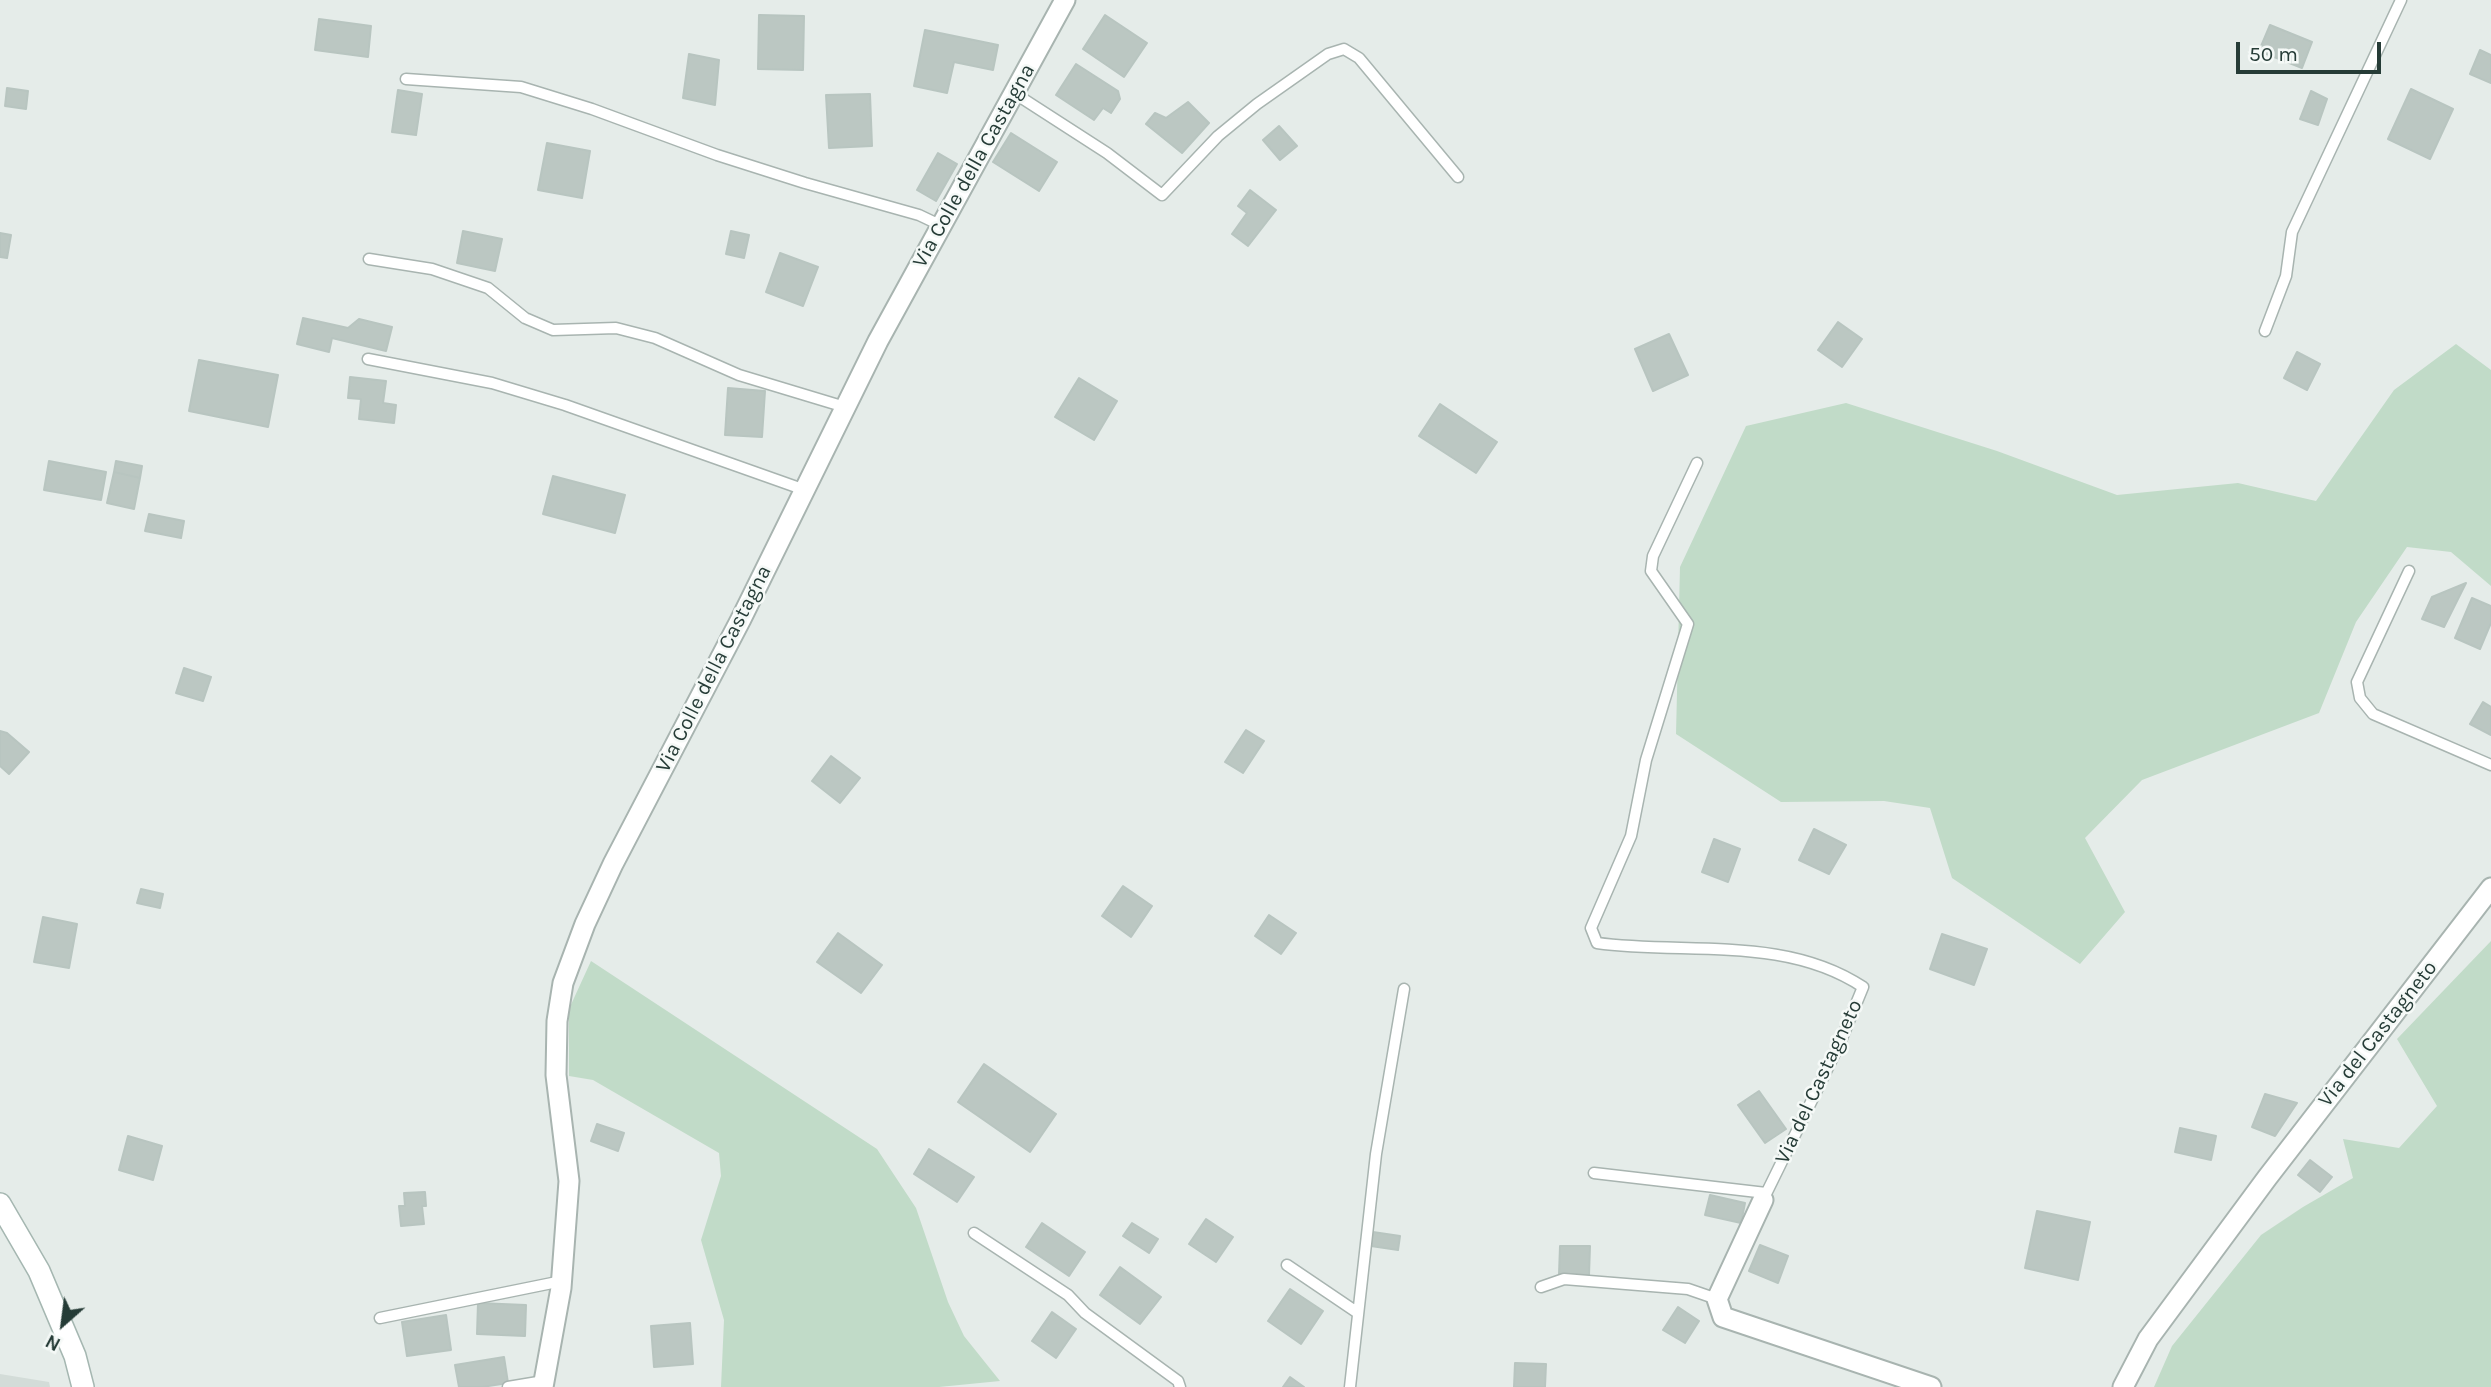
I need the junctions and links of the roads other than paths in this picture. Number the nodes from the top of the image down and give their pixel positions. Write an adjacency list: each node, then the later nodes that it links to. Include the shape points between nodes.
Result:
1 (1065, 0): 4 (street, Via Colle della Castagna)
2 (2401, 0): 8 (lane, via 2292,232 2286,276)
3 (406, 79): 6 (lane, via 521,88)
4 (1014, 93): 5 (lane, via 1162,195 1218,136 1257,104 1328,54 1345,49 1359,58); 6 (street, Via Colle della Castagna)
5 (1458, 177)
6 (940, 225): 10 (street, Via Colle della Castagna)
7 (369, 259): 10 (lane, via 432,269 488,288 525,318 553,330 616,328 642,334 739,374)
8 (2265, 331)
9 (368, 359): 12 (lane, via 492,383)
10 (845, 407): 12 (street, Via Colle della Castagna)
11 (1697, 463): 18 (lane, Via del Castagneto, via 1653,556 1651,571 1688,624 1646,760 1630,836 1591,928 1597,943 1776,954 1842,973 1863,987)
12 (805, 490): 22 (street, Via Colle della Castagna, via 613,864 563,983 556,1021 556,1074 569,1181)
13 (2409, 571): 14 (lane, via 2357,682 2360,698 2373,714)
14 (2491, 765)
15 (2491, 888): 33 (street, Via del Castagneto, via 2148,1339)
16 (1404, 989): 25 (lane, via 1376,1154)
17 (1594, 1173): 18 (lane)
18 (1764, 1197): 24 (street, Via del Castagneto)
19 (0, 1204): 28 (street, via 39,1271 75,1356)
20 (974, 1233): 30 (lane, via 1068,1295)
21 (1287, 1265): 25 (lane)
22 (562, 1281): 26 (lane); 27 (street, Via Colle della Castagna)
23 (1541, 1287): 24 (lane, via 1564,1279 1688,1289)
24 (1717, 1299): 32 (street, via 1723,1317)
25 (1358, 1313): 31 (lane)
26 (380, 1318)
27 (543, 1384): 29 (lane)
28 (83, 1387)
29 (508, 1387)
30 (1180, 1387)
31 (1350, 1387)
32 (1931, 1387)
33 (2123, 1387)

